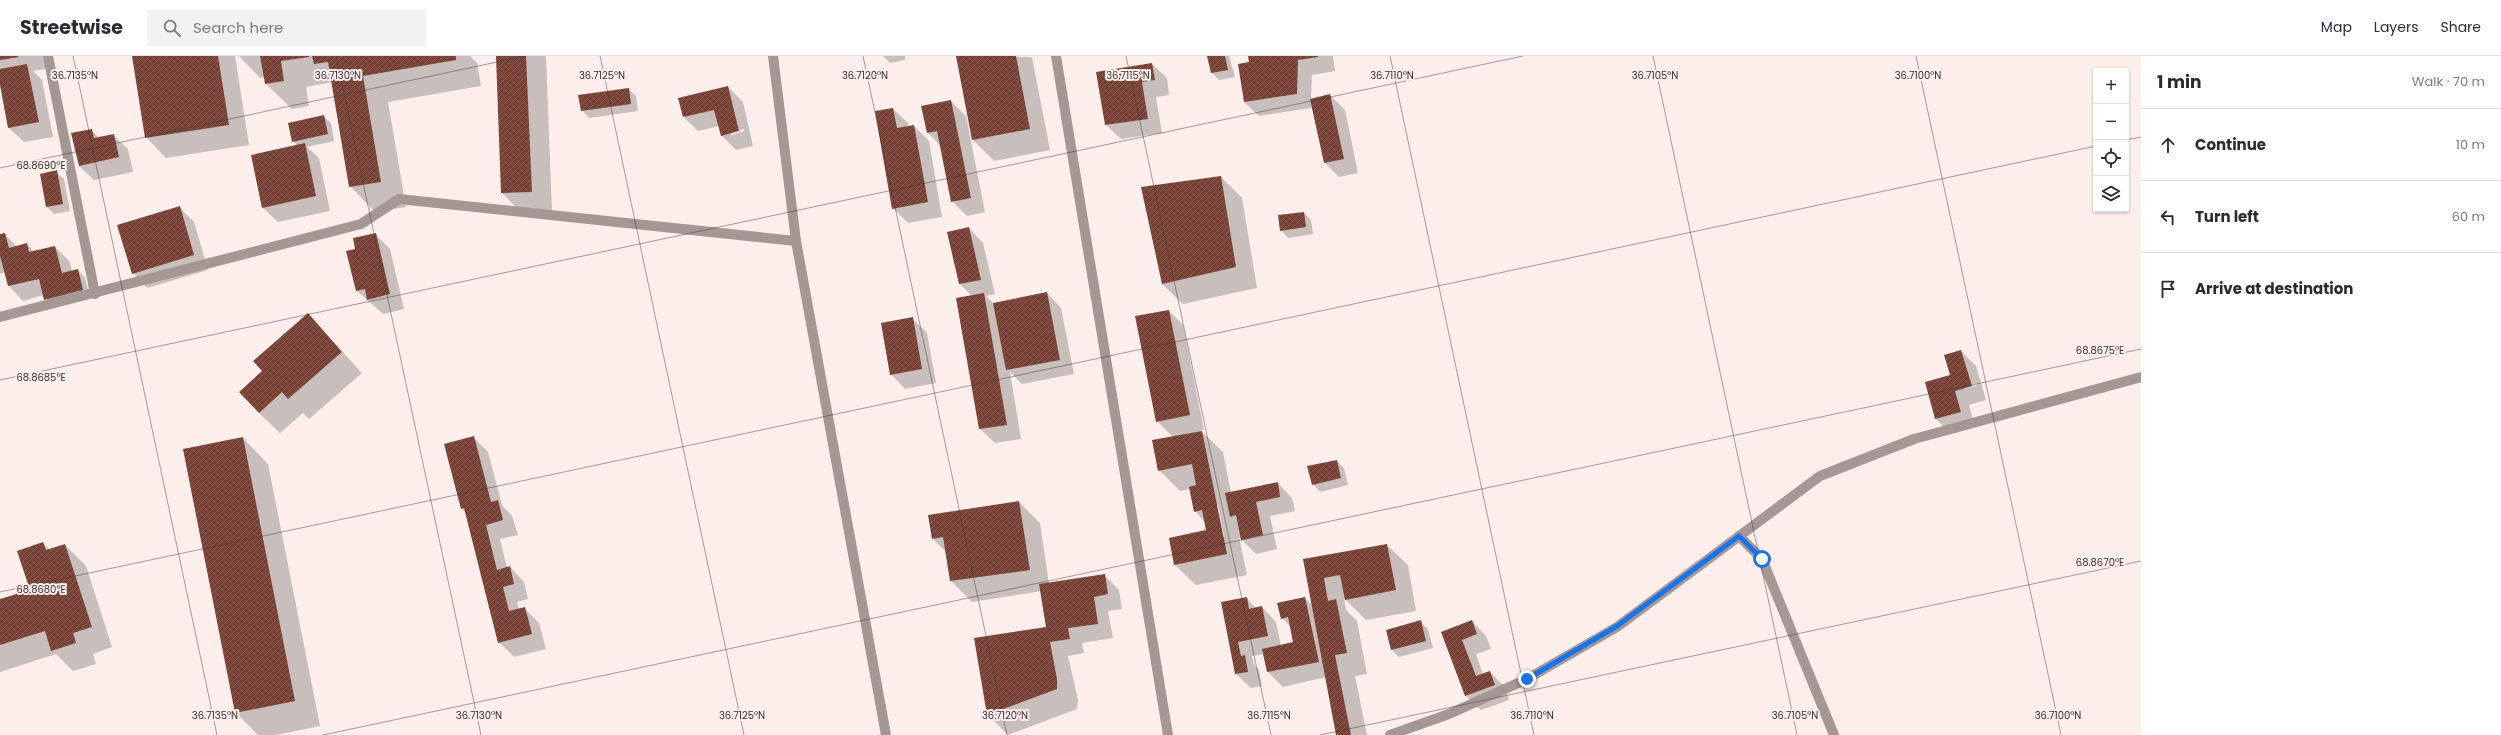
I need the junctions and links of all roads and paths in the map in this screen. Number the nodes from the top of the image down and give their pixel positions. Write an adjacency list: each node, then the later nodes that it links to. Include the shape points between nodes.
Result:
1 (48, 56): 5 (street)
2 (773, 56): 4 (street)
3 (1056, 56): 10 (street)
4 (796, 241): 5 (street, via 399,199 361,224); 9 (street)
5 (95, 294): 6 (street)
6 (0, 317)
7 (2141, 377): 8 (street, via 1914,439 1820,476)
8 (1739, 536): 11 (street, via 1617,626 1527,679 1449,714); 12 (street, via 1762,559)
9 (886, 735)
10 (1168, 735)
11 (1390, 735)
12 (1834, 735)

